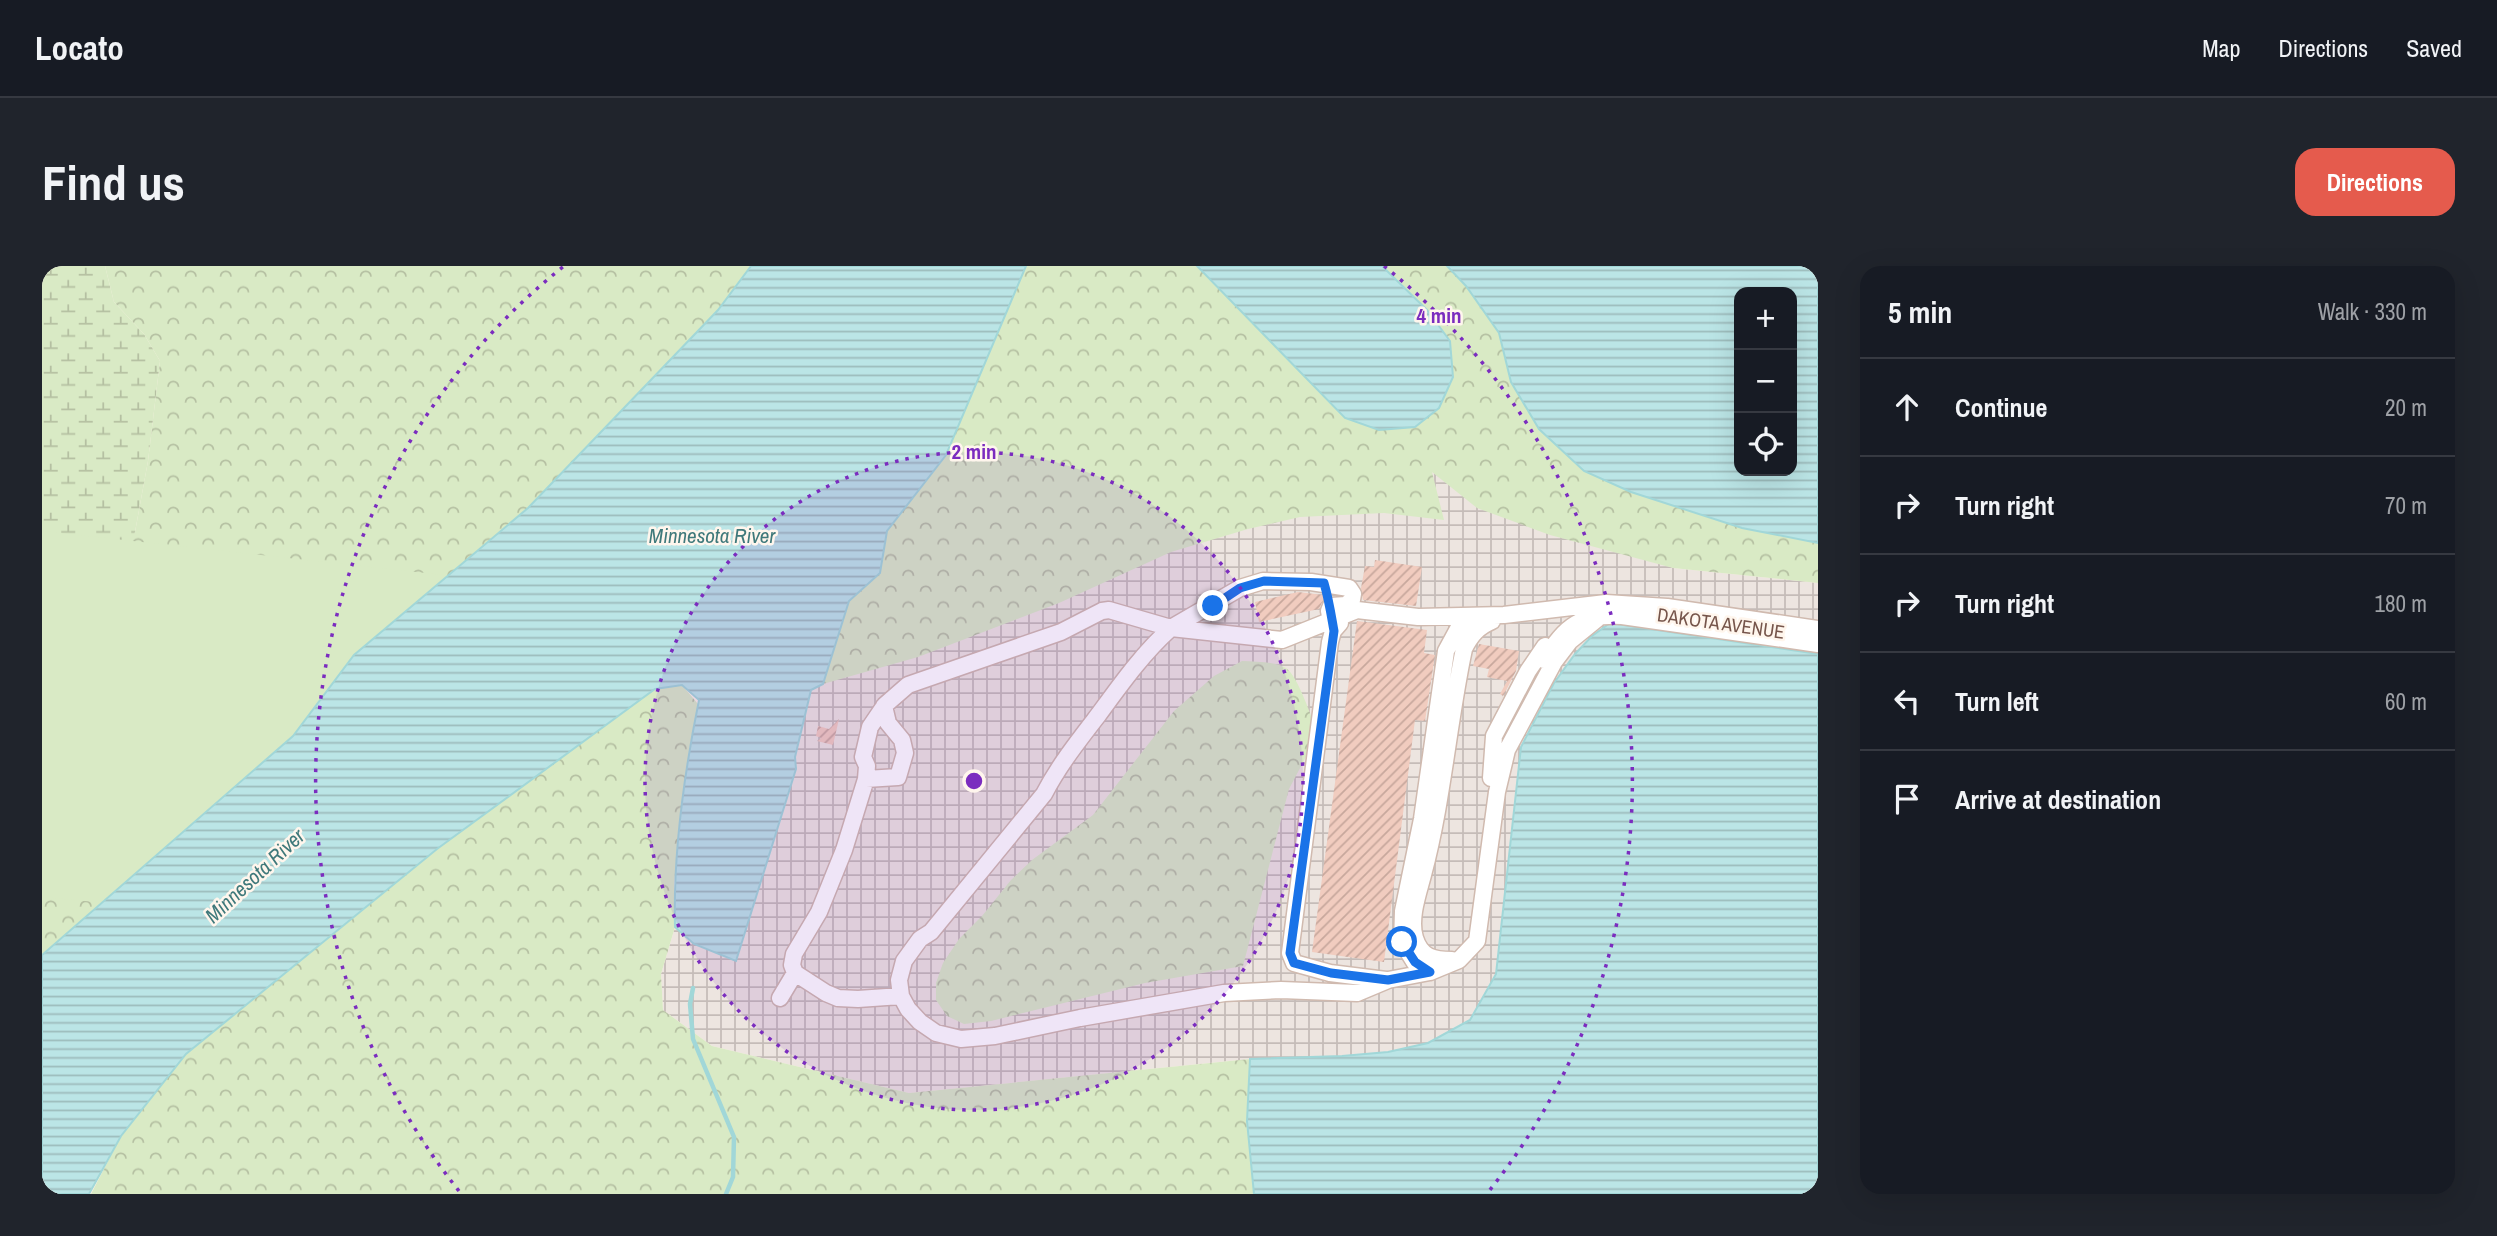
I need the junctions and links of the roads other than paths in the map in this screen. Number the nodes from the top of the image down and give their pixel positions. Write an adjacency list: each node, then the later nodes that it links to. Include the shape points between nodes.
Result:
1 (1324, 583): 4 (lane); 4 (lane, via 1349,587 1353,594); 5 (lane, via 1264,581 1240,588)
2 (1504, 615): 4 (lane, via 1419,617 1357,610); 6 (lane, via 1606,603 1642,604); 13 (lane, via 1481,626 1464,649 1444,776 1414,910 1414,936 1422,952 1433,960); 14 (lane, via 1471,620 1459,627 1446,651 1424,806 1403,911 1402,942 1415,962)
3 (1602, 615): 8 (lane); 10 (lane, via 1573,624 1558,638 1501,739); 12 (lane, via 1570,641 1554,662 1507,750)
4 (1332, 619): 5 (lane, via 1282,640); 16 (lane, via 1290,953 1294,963 1310,969)
5 (1171, 628): 9 (lane, via 1102,611 1061,632 908,685); 17 (lane, via 1130,673 1056,771 1044,794 931,932 920,939 904,961)
6 (1818, 629)
7 (1818, 637): 10 (lane, DAKOTA AVENUE, via 1623,609 1587,611 1553,633 1528,671 1494,736)
8 (1818, 644)
9 (884, 706): 11 (lane, via 866,742); 11 (lane, via 905,753 898,777)
10 (1491, 778): 12 (lane, via 1484,824)
11 (866, 779): 15 (lane, via 834,878 794,954)
12 (1484, 897): 13 (lane, via 1477,941)
13 (1460, 960): 14 (lane)
14 (1430, 972): 16 (lane)
15 (795, 973): 17 (lane, via 838,998); 18 (lane)
16 (1388, 980): 17 (lane, via 1357,993 1224,993 961,1040 936,1033 920,1022)
17 (901, 996)
18 (780, 998)

